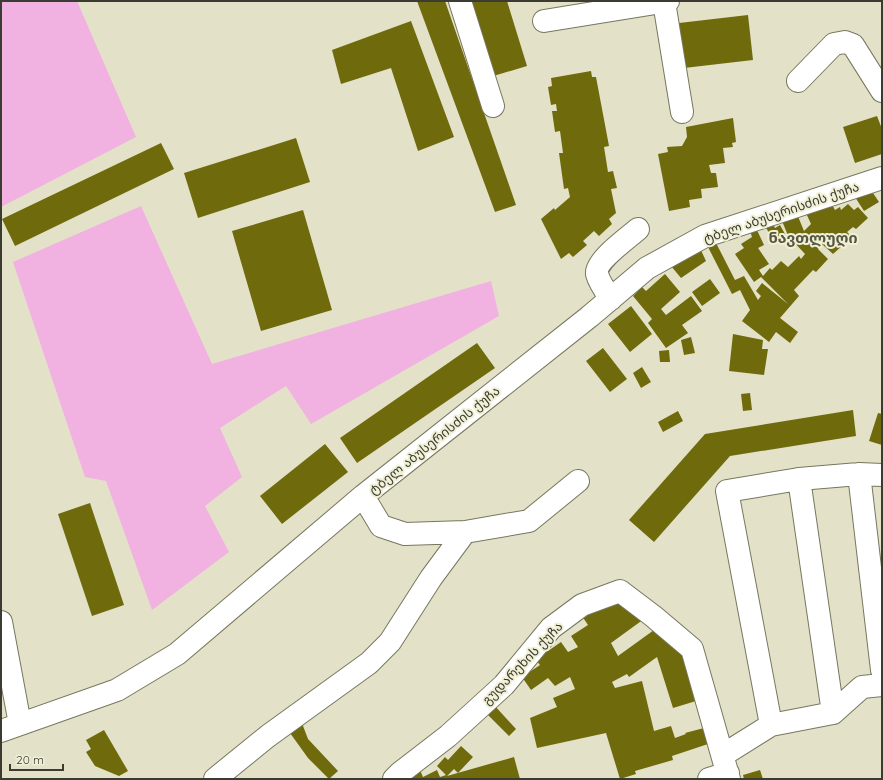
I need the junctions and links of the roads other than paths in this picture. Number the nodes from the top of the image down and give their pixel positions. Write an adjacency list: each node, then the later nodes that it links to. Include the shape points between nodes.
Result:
1 (460, 1): 6 (street)
2 (666, 2): 3 (street); 7 (street)
3 (544, 21)
4 (798, 81): 5 (street, via 834,44 845,42 853,45)
5 (882, 91)
6 (493, 106)
7 (682, 112)
8 (882, 178): 10 (street, ტბელ აბუსერისძის ქუჩა, via 705,236 647,268)
9 (638, 229): 10 (street, via 603,260 597,269 598,276)
10 (611, 299): 15 (street, ტბელ აბუსერისძის ქუჩა)
11 (859, 474): 12 (street); 13 (street); 18 (street)
12 (882, 475)
13 (799, 479): 20 (street); 21 (street, via 726,491)
14 (578, 481): 16 (street, via 530,521)
15 (363, 496): 16 (street, via 381,526 405,534); 22 (street, ტბელ აბუსერისძის ქუჩა, via 177,654 117,690)
16 (465, 532): 24 (street, via 431,578 390,642 370,663 268,736)
17 (1, 622): 22 (street)
18 (882, 670)
19 (882, 685): 20 (street, via 862,687)
20 (833, 713): 21 (street)
21 (771, 725): 23 (street)
22 (11, 728)
23 (722, 771): 25 (street, გუდარეხის ქუჩა, via 692,649 620,591 582,605 551,628 504,685 448,736)
24 (215, 779)
25 (394, 779)

